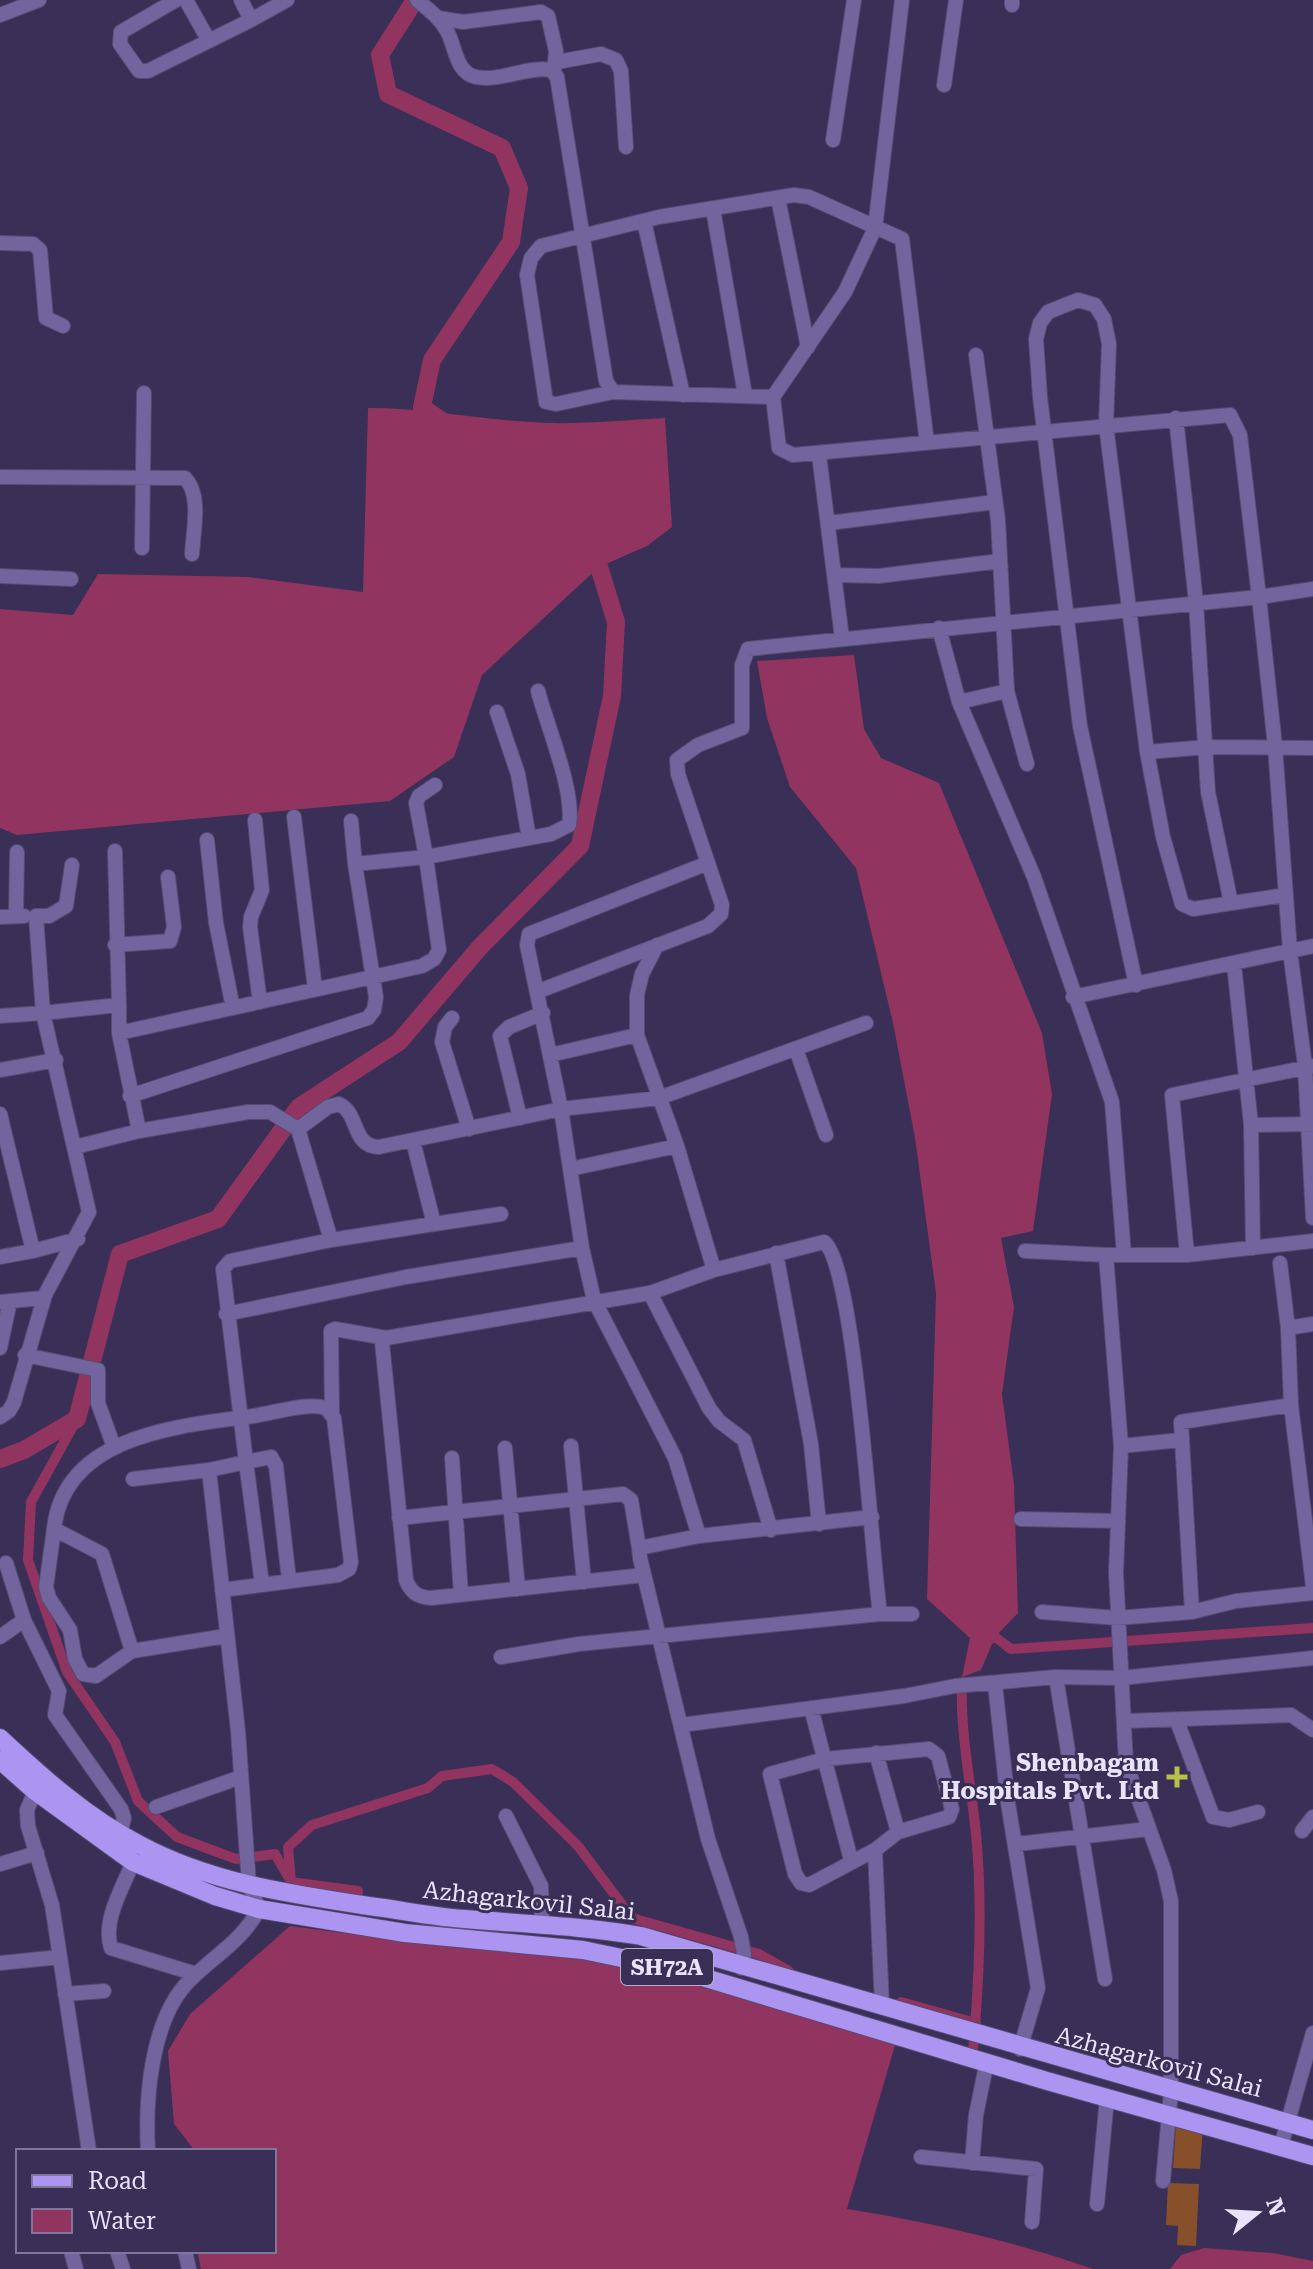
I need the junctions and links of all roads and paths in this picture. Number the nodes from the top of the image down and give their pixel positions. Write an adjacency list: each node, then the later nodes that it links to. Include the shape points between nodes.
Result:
1 (39, 0): 10 (street)
2 (176, 0): 13 (street, via 121,32 120,44 135,68 148,71)
3 (186, 0): 13 (street)
4 (241, 0): 12 (street)
5 (287, 0): 12 (street)
6 (854, 0): 16 (street)
7 (902, 0): 21 (street)
8 (956, 0): 15 (street)
9 (421, 4): 11 (street)
10 (10, 8)
11 (438, 18): 14 (street, via 456,59 476,77); 14 (street, via 473,21 552,9)
12 (251, 20): 13 (street)
13 (209, 41)
14 (555, 67): 17 (street, via 601,54 616,60); 22 (street)
15 (944, 85)
16 (833, 140)
17 (626, 147)
18 (778, 198): 19 (street); 21 (street, via 809,197); 25 (street)
19 (713, 209): 20 (street); 30 (street)
20 (644, 221): 22 (street); 29 (street)
21 (875, 228): 25 (street, via 845,292); 36 (street, via 894,233 905,250)
22 (585, 235): 27 (street, via 606,381); 27 (street, via 550,241 531,258 527,275 543,390 546,402 556,404)
23 (0, 243): 24 (street, via 33,244 40,250 46,318)
24 (63, 326)
25 (808, 347): 31 (street)
26 (976, 355): 35 (street)
27 (613, 392): 29 (street)
28 (144, 393): 38 (street)
29 (683, 395): 30 (street)
30 (745, 395): 31 (street)
31 (773, 397): 37 (street, via 779,448 793,455)
32 (1176, 418): 33 (street); 49 (street, via 1223,414 1235,419); 50 (street)
33 (1106, 425): 34 (street); 34 (street, via 1109,344 1104,319 1095,305 1078,300 1048,312 1040,323 1036,339); 51 (street)
34 (1043, 430): 35 (street); 52 (street)
35 (985, 436): 36 (street); 40 (street)
36 (927, 443): 37 (street)
37 (819, 455): 41 (street)
38 (143, 475): 39 (street); 42 (street); 43 (street, via 177,476 191,483)
39 (0, 477)
40 (995, 502): 41 (street); 44 (street)
41 (829, 523): 45 (street)
42 (142, 548)
43 (192, 554)
44 (1000, 561): 45 (street, via 879,576); 53 (street)
45 (836, 575): 55 (street)
46 (0, 576): 47 (street)
47 (71, 579)
48 (1313, 589): 49 (street)
49 (1259, 597): 50 (street); 60 (street)
50 (1196, 602): 51 (street); 61 (street)
51 (1130, 612): 52 (street); 63 (street)
52 (1067, 616): 53 (street); 89 (street, via 1080,726)
53 (1005, 622): 54 (street); 57 (street)
54 (939, 628): 55 (street); 58 (street)
55 (842, 638): 74 (street, via 748,649 742,665 742,728 698,745 677,760)
56 (538, 691): 69 (street, via 571,814 563,830)
57 (1007, 691): 58 (street); 64 (street)
58 (959, 702): 92 (street, via 1034,877)
59 (497, 712): 69 (street, via 518,774)
60 (1275, 746): 61 (street); 62 (street); 78 (street)
61 (1207, 747): 63 (street); 79 (street, via 1208,792)
62 (1313, 748)
63 (1147, 752): 79 (street, via 1182,904 1193,909)
64 (1027, 764)
65 (435, 785): 73 (street, via 416,803)
66 (294, 817): 90 (street)
67 (255, 820): 93 (street, via 262,890 250,927)
68 (351, 821): 75 (street)
69 (529, 838): 73 (street)
70 (207, 840): 95 (street)
71 (115, 851): 83 (street)
72 (17, 852): 80 (street)
73 (426, 857): 75 (street); 88 (street, via 439,950 422,966)
74 (708, 863): 84 (street, via 721,914 708,926); 91 (street, via 529,934)
75 (355, 864): 88 (street)
76 (72, 865): 81 (street, via 66,906 49,916)
77 (168, 877): 83 (street, via 174,927 170,941)
78 (1285, 895): 79 (street); 86 (street)
79 (1231, 903)
80 (16, 916): 81 (street); 82 (street)
81 (36, 916): 96 (street)
82 (0, 917)
83 (115, 945): 94 (street)
84 (657, 945): 91 (street); 102 (street, via 637,995)
85 (1313, 946): 86 (street)
86 (1290, 951): 87 (street); 106 (street)
87 (1234, 964): 89 (street); 108 (street)
88 (372, 977): 90 (street); 109 (street, via 376,997 368,1018)
89 (1136, 985): 92 (street)
90 (315, 989): 93 (street)
91 (539, 991): 97 (street)
92 (1073, 997): 136 (street, via 1112,1102)
93 (260, 1002): 95 (street)
94 (119, 1005): 96 (street); 101 (street)
95 (233, 1008): 101 (street)
96 (43, 1013): 98 (street); 105 (street)
97 (543, 1013): 104 (street); 112 (street, via 500,1036)
98 (0, 1016)
99 (452, 1018): 117 (street, via 442,1042)
100 (866, 1023): 103 (street)
101 (119, 1033): 109 (street)
102 (637, 1035): 104 (street); 110 (street)
103 (796, 1049): 110 (street); 119 (street)
104 (550, 1055): 111 (street)
105 (56, 1060): 107 (street); 122 (street)
106 (1309, 1066): 108 (street); 116 (street)
107 (0, 1070)
108 (1244, 1078): 115 (street); 137 (street, via 1172,1095)
109 (130, 1096): 118 (street)
110 (659, 1098): 111 (street); 121 (street)
111 (561, 1109): 112 (street); 123 (street)
112 (520, 1118): 117 (street)
113 (1, 1120): 132 (street)
114 (291, 1123): 118 (street, via 248,1112); 120 (street, via 339,1104 346,1107 368,1147); 128 (street)
115 (1251, 1125): 116 (street); 131 (street)
116 (1310, 1125): 125 (street)
117 (469, 1129): 120 (street)
118 (139, 1131): 122 (street)
119 (826, 1135)
120 (413, 1141): 126 (street)
121 (677, 1146): 123 (street); 140 (street)
122 (75, 1147): 127 (street, via 89,1212)
123 (570, 1169): 130 (street)
124 (501, 1214): 126 (street)
125 (1313, 1218)
126 (434, 1224): 128 (street)
127 (78, 1239): 132 (street); 142 (street)
128 (331, 1240): 145 (street, via 226,1264)
129 (1313, 1241): 131 (street)
130 (582, 1248): 143 (street); 145 (street)
131 (1253, 1248): 137 (street)
132 (33, 1251): 138 (street)
133 (1025, 1251): 135 (street)
134 (776, 1253): 140 (street); 167 (street, via 818,1241 833,1253 858,1390); 171 (street, via 809,1430)
135 (1106, 1255): 136 (street); 157 (street)
136 (1124, 1255): 137 (street)
137 (1187, 1255)
138 (0, 1257)
139 (1280, 1263): 147 (street)
140 (714, 1270): 141 (street)
141 (650, 1293): 143 (street); 173 (street, via 709,1408 744,1440)
142 (43, 1298): 144 (street); 150 (street)
143 (594, 1300): 148 (street); 174 (street, via 675,1458)
144 (5, 1301): 149 (street)
145 (226, 1314): 154 (street)
146 (1313, 1324): 147 (street)
147 (1288, 1328): 151 (street)
148 (386, 1338): 152 (street, via 331,1331); 168 (street, via 381,1353)
149 (0, 1348)
150 (25, 1355): 153 (street, via 14,1402); 158 (street, via 86,1366 99,1375 100,1413)
151 (1291, 1405): 155 (street, via 1189,1418 1181,1422); 181 (street)
152 (332, 1413): 154 (street, via 322,1406); 178 (street, via 351,1562 338,1575)
153 (0, 1417)
154 (239, 1418): 158 (street, via 186,1423); 161 (street)
155 (1180, 1440): 157 (street); 187 (street)
156 (571, 1446): 164 (street)
157 (1121, 1446): 170 (street)
158 (114, 1447): 172 (street, via 70,1485)
159 (505, 1448): 165 (street)
160 (452, 1458): 166 (street)
161 (246, 1462): 162 (street); 178 (street, via 275,1460); 180 (street)
162 (209, 1470): 163 (street); 183 (street)
163 (133, 1479)
164 (578, 1500): 165 (street); 175 (street, via 629,1496); 179 (street)
165 (510, 1507): 166 (street); 182 (street)
166 (457, 1512): 168 (street); 185 (street)
167 (872, 1517): 171 (street); 188 (street)
168 (399, 1518): 185 (street, via 410,1590 420,1597)
169 (1021, 1519): 170 (street)
170 (1118, 1521): 190 (street)
171 (819, 1524): 173 (street)
172 (54, 1529): 195 (street, via 102,1554); 195 (street, via 46,1587 70,1630 79,1668 96,1676)
173 (771, 1530): 174 (street)
174 (699, 1536): 175 (street)
175 (639, 1548): 177 (street)
176 (6, 1563): 191 (street)
177 (644, 1575): 179 (street); 192 (street)
178 (289, 1580): 180 (street)
179 (584, 1582): 182 (street)
180 (262, 1584): 183 (street)
181 (1313, 1586)
182 (518, 1589): 185 (street)
183 (222, 1590): 193 (street)
184 (1313, 1593): 187 (street, via 1236,1601)
185 (461, 1595)
186 (1042, 1612): 190 (street)
187 (1192, 1612): 190 (street)
188 (880, 1614): 189 (street); 192 (street)
189 (912, 1614)
190 (1117, 1618): 199 (street)
191 (24, 1620): 194 (street); 219 (street, via 59,1691 54,1710 59,1725 123,1813)
192 (659, 1635): 196 (street); 204 (street)
193 (226, 1636): 195 (street); 210 (street)
194 (0, 1637)
195 (132, 1651)
196 (501, 1657)
197 (1313, 1658): 199 (street)
198 (1056, 1677): 199 (street); 200 (street); 220 (street)
199 (1121, 1678): 202 (street)
200 (995, 1684): 201 (street); 221 (street)
201 (811, 1708): 204 (street); 208 (street)
202 (1127, 1721): 203 (street); 216 (street, via 1126,1764)
203 (1177, 1721): 205 (street, via 1291,1715); 213 (street, via 1213,1817 1229,1820)
204 (681, 1725): 231 (street, via 708,1839 741,1937)
205 (1313, 1730)
206 (0, 1738): 211 (main road, Azhagarkovil Salai / SH72A)
207 (876, 1753): 208 (street); 218 (street); 218 (street, via 929,1749 938,1756 951,1814)
208 (825, 1759): 224 (street); 224 (street, via 774,1772 771,1784 801,1883 809,1885)
209 (0, 1760): 211 (main road, Azhagarkovil Salai / SH72A)
210 (241, 1777): 212 (street); 227 (street)
211 (39, 1784): 219 (main road, Azhagarkovil Salai / SH72A); 223 (street, via 27,1810); 225 (main road, Azhagarkovil Salai / SH72A)
212 (156, 1807)
213 (1258, 1812)
214 (506, 1816): 229 (street, via 541,1886)
215 (1313, 1817): 217 (street)
216 (1148, 1829): 220 (street); 241 (street, via 1171,1901)
217 (1302, 1831)
218 (898, 1832): 222 (street)
219 (120, 1834): 227 (main road, Azhagarkovil Salai / SH72A, via 182,1864)
220 (1083, 1834): 221 (street); 234 (street)
221 (1017, 1844): 239 (street, via 1038,1988)
222 (875, 1850): 224 (street); 237 (street)
223 (37, 1853): 226 (street); 230 (street)
224 (851, 1860)
225 (133, 1862): 228 (main road, Azhagarkovil Salai / SH72A); 233 (street, via 114,1907 111,1948)
226 (0, 1864)
227 (248, 1876): 228 (street); 229 (main road, Azhagarkovil Salai / SH72A, via 357,1904)
228 (259, 1909): 233 (street, via 233,1943); 240 (main road, Azhagarkovil Salai / SH72A, via 405,1933 583,1950 665,1967)
229 (542, 1924): 231 (main road, Azhagarkovil Salai / SH72A, via 641,1936)
230 (60, 1957): 232 (street); 236 (street)
231 (742, 1961): 237 (main road, Azhagarkovil Salai / SH72A)
232 (0, 1963)
233 (196, 1974): 248 (street, via 159,2026)
234 (1105, 1979)
235 (104, 1991): 236 (street)
236 (65, 1994): 247 (street)
237 (881, 1999): 239 (main road, Azhagarkovil Salai / SH72A)
238 (1313, 2033): 244 (street)
239 (1020, 2049): 241 (main road, Azhagarkovil Salai / SH72A)
240 (977, 2058): 242 (main road, Azhagarkovil Salai / SH72A); 251 (street)
241 (1171, 2091): 243 (street); 244 (main road, Azhagarkovil Salai / SH72A)
242 (1107, 2098): 243 (main road, Azhagarkovil Salai / SH72A); 253 (street)
243 (1169, 2114): 246 (main road, Azhagarkovil Salai / SH72A); 252 (street)
244 (1288, 2122): 245 (main road, Azhagarkovil Salai / SH72A); 246 (street)
245 (1313, 2130)
246 (1281, 2146): 249 (main road, Azhagarkovil Salai / SH72A)
247 (89, 2149)
248 (148, 2149)
249 (1313, 2156)
250 (921, 2157): 251 (street)
251 (972, 2163): 254 (street, via 1036,2169)
252 (1163, 2181)
253 (1097, 2204)
254 (1032, 2222)

